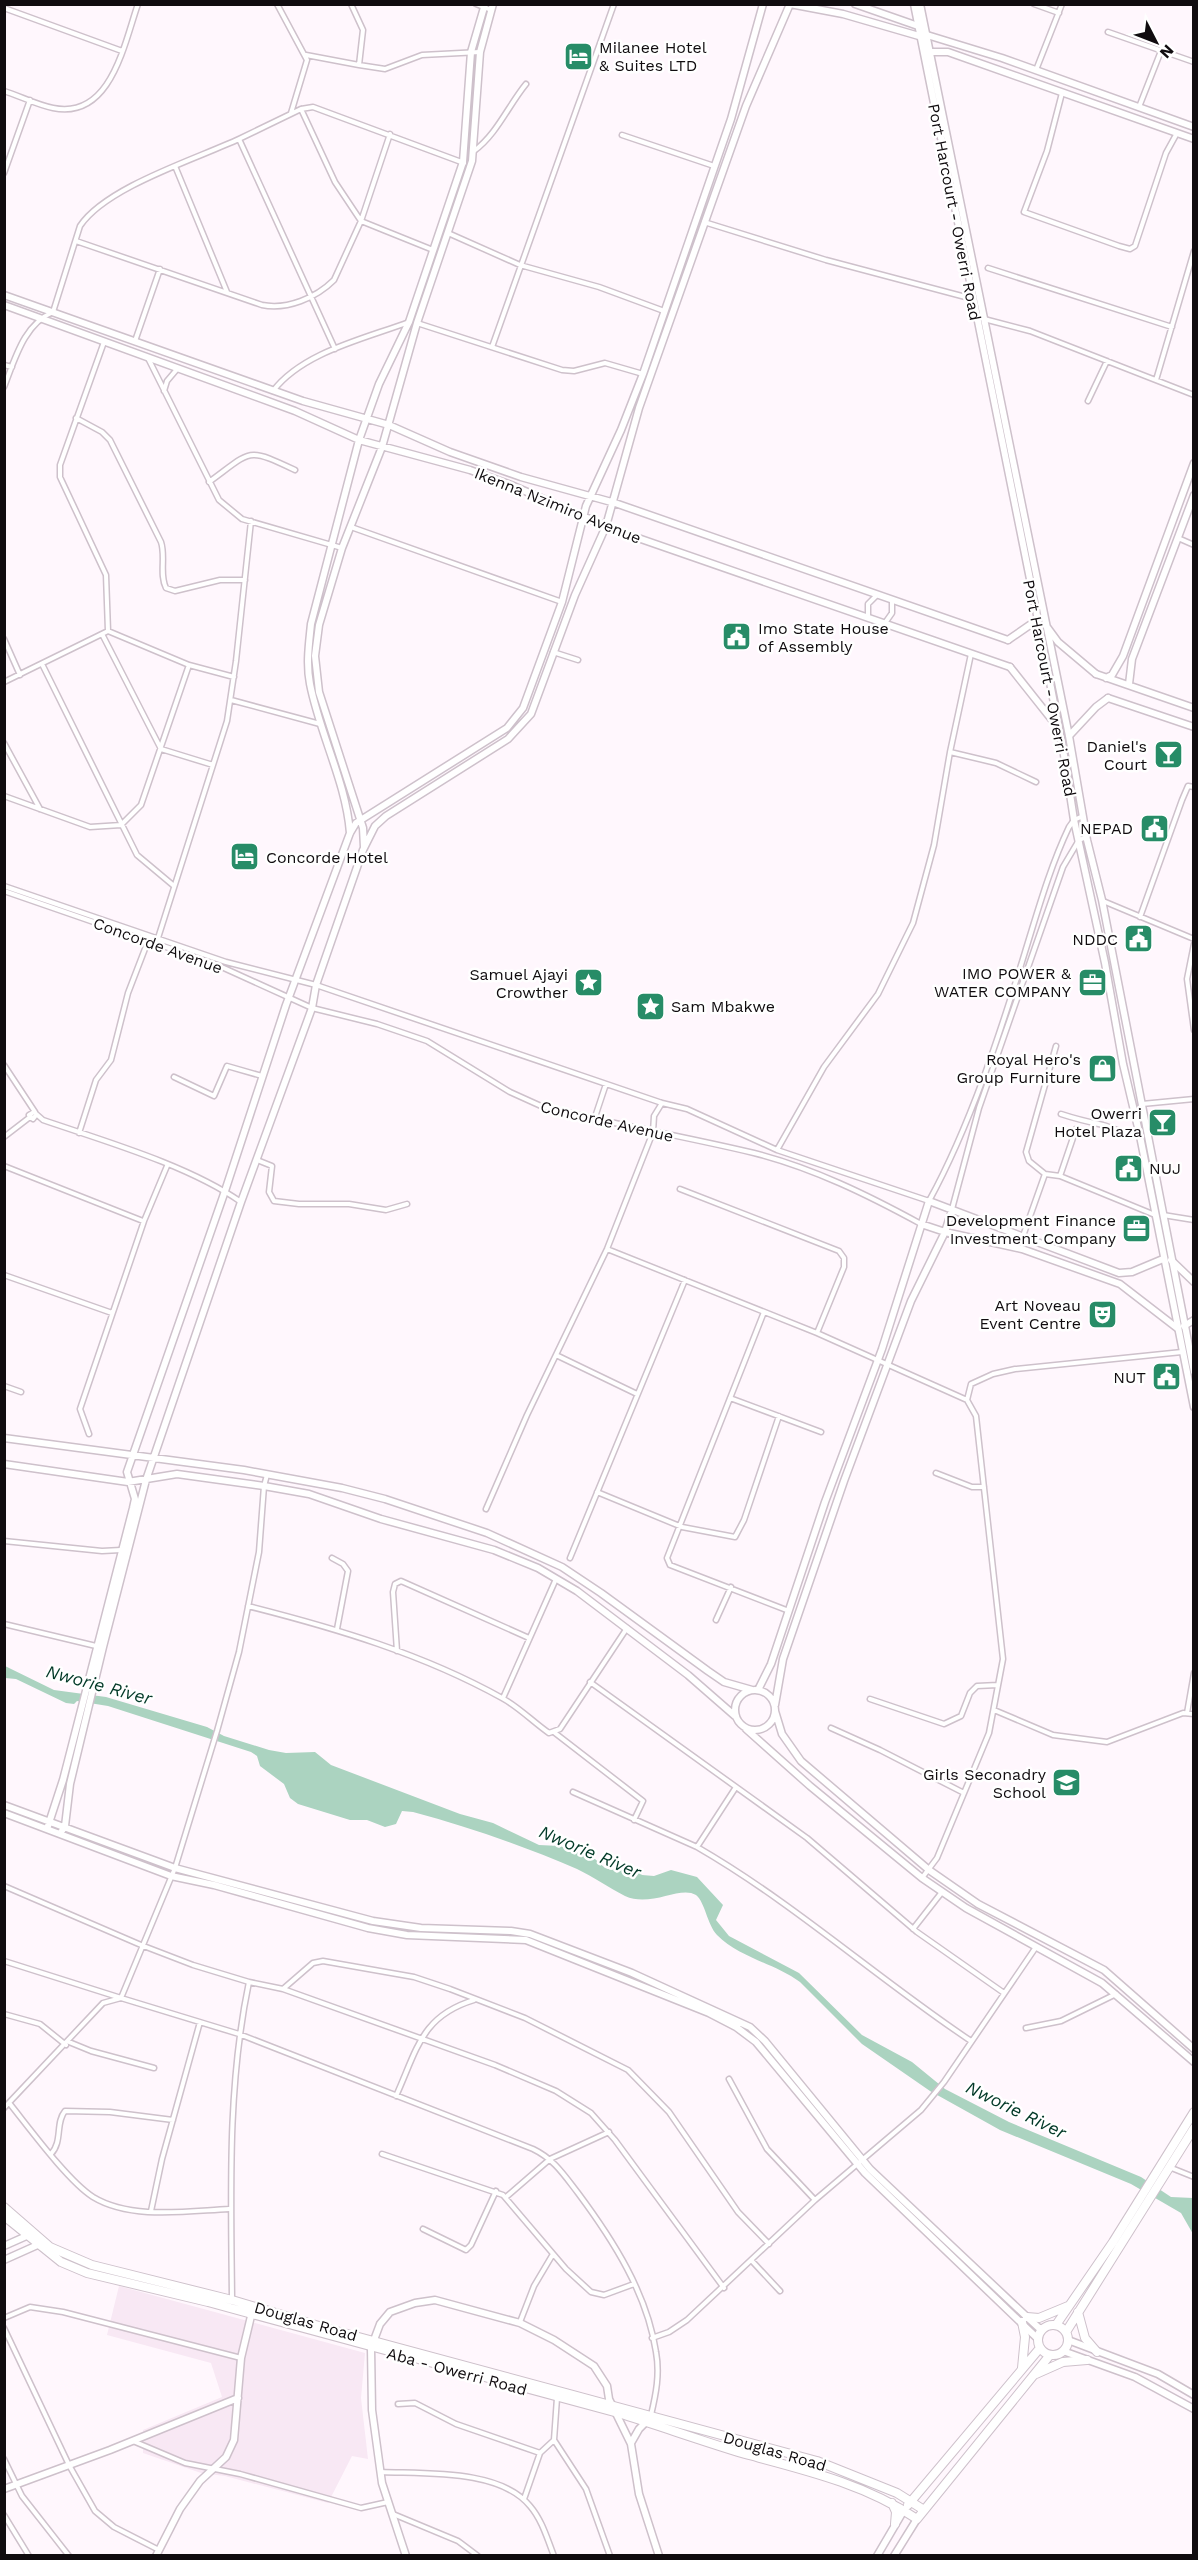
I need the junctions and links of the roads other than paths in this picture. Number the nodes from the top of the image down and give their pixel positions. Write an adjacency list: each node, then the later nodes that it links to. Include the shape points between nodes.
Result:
1 (138, 4): 19 (street)
2 (277, 4): 24 (street)
3 (351, 4): 26 (street, via 363,30)
4 (476, 4): 13 (street)
5 (614, 4): 53 (street)
6 (763, 4): 45 (street)
7 (790, 4): 18 (street); 48 (street, via 750,95)
8 (855, 4): 16 (street)
9 (914, 4): 16 (street, Port Harcourt - Owerri Road)
10 (920, 4): 18 (street, Port Harcourt - Owerri Road)
11 (1034, 4): 15 (street)
12 (1062, 4): 15 (street)
13 (488, 7): 21 (street); 22 (street)
14 (4, 8): 19 (street)
15 (1059, 13): 27 (street)
16 (918, 26): 18 (street, Port Harcourt - Owerri Road)
17 (1107, 32): 20 (street)
18 (923, 35): 23 (street, Port Harcourt - Owerri Road); 27 (street); 59 (street, Port Harcourt - Owerri Road)
19 (122, 51): 31 (street, via 110,83 94,99 66,109)
20 (1161, 51): 25 (street); 32 (street)
21 (471, 52): 22 (street); 26 (street, via 422,55 385,69); 42 (street)
22 (480, 52): 41 (street)
23 (929, 52): 30 (street, via 948,52); 64 (street, Port Harcourt - Owerri Road)
24 (306, 55): 26 (street); 34 (street)
25 (1194, 62)
26 (358, 65)
27 (1036, 70): 32 (street)
28 (526, 84): 41 (street, via 492,135)
29 (4, 91): 31 (street)
30 (1062, 93): 36 (street); 36 (street, via 1047,151 1024,212 1119,246 1135,246 1166,153)
31 (30, 100): 46 (street)
32 (1139, 107): 35 (street)
33 (301, 109): 34 (street); 37 (street, via 313,107); 47 (street, via 335,182)
34 (290, 114): 39 (street)
35 (1194, 127)
36 (1177, 133): 40 (street)
37 (390, 134): 42 (street); 47 (street)
38 (622, 135): 45 (street)
39 (239, 139): 43 (street); 58 (street)
40 (1194, 139)
41 (474, 151): 44 (street)
42 (463, 162): 44 (street); 51 (street)
43 (175, 166): 50 (street, via 91,213 80,226); 56 (street)
44 (471, 166): 49 (street)
45 (715, 167): 61 (street)
46 (5, 170)
47 (361, 221): 51 (street); 58 (street, via 334,280)
48 (704, 222): 59 (street); 93 (street, via 639,408)
49 (448, 234): 53 (street); 65 (street)
50 (76, 241): 55 (street); 62 (street)
51 (434, 251): 65 (street)
52 (1194, 251): 66 (street)
53 (520, 265): 61 (street, via 599,287); 69 (street)
54 (988, 268): 66 (street)
55 (160, 269): 56 (street); 68 (street)
56 (227, 292): 58 (street, via 274,307)
57 (4, 295): 62 (street, Ikenna Nzimiro Avenue)
58 (312, 295): 70 (street)
59 (973, 299): 107 (street, Port Harcourt - Owerri Road)
60 (4, 305): 63 (street, Ikenna Nzimiro Avenue)
61 (664, 311): 76 (street)
62 (53, 312): 63 (street); 68 (street, Ikenna Nzimiro Avenue)
63 (40, 317): 67 (street, Ikenna Nzimiro Avenue); 74 (street)
64 (984, 319): 72 (street, via 1030,331); 109 (street, Port Harcourt - Owerri Road)
65 (413, 322): 69 (street); 70 (street); 84 (street, via 379,384); 85 (street)
66 (1172, 327): 77 (street)
67 (104, 341): 71 (street, Ikenna Nzimiro Avenue); 83 (street)
68 (135, 341): 79 (street, Ikenna Nzimiro Avenue)
69 (492, 347): 76 (street, via 562,370 605,363)
70 (335, 349): 79 (street, via 286,375)
71 (148, 358): 75 (street, Ikenna Nzimiro Avenue); 80 (street)
72 (1107, 361): 77 (street); 82 (street)
73 (4, 364): 74 (street)
74 (12, 367): 78 (street)
75 (178, 368): 80 (street); 86 (street, Ikenna Nzimiro Avenue, via 295,411)
76 (643, 374): 91 (street)
77 (1156, 380): 81 (street)
78 (4, 387)
79 (273, 391): 84 (street, Ikenna Nzimiro Avenue)
80 (163, 392): 90 (street)
81 (1194, 395)
82 (1088, 401)
83 (76, 418): 102 (street, via 102,432 117,452 161,542 166,588 175,591 220,580); 110 (street, via 60,465 60,477 106,575)
84 (366, 418): 85 (street, Ikenna Nzimiro Avenue); 86 (street)
85 (389, 425): 87 (street); 91 (street, Ikenna Nzimiro Avenue, via 511,474)
86 (359, 440): 87 (street, Ikenna Nzimiro Avenue); 99 (street)
87 (382, 447): 94 (street, Ikenna Nzimiro Avenue, via 470,470); 97 (street)
88 (1194, 464): 120 (street, via 1123,656)
89 (295, 470): 90 (street, via 258,453 247,455)
90 (209, 482): 95 (street, via 219,500 242,519)
91 (591, 495): 93 (street, Ikenna Nzimiro Avenue); 94 (street)
92 (1194, 495): 98 (street)
93 (615, 502): 96 (street); 103 (street, Ikenna Nzimiro Avenue)
94 (583, 517): 96 (street, Ikenna Nzimiro Avenue); 105 (street)
95 (251, 521): 99 (street); 102 (street)
96 (606, 526): 106 (street, Ikenna Nzimiro Avenue); 113 (street)
97 (351, 527): 101 (street); 105 (street)
98 (1177, 537): 100 (street); 122 (street, via 1132,658)
99 (334, 544): 101 (street); 127 (street, via 311,624 308,649 310,683)
100 (1194, 545)
101 (342, 548): 140 (street, via 315,656 319,692)
102 (245, 580): 119 (street)
103 (877, 594): 104 (street, Ikenna Nzimiro Avenue); 106 (street, via 868,604)
104 (892, 600): 107 (street, Ikenna Nzimiro Avenue, via 1008,640); 108 (street, via 892,613)
105 (561, 602): 125 (street)
106 (868, 617): 108 (street, Ikenna Nzimiro Avenue)
107 (1037, 620): 129 (street, Port Harcourt - Owerri Road)
108 (885, 623): 114 (street, Ikenna Nzimiro Avenue)
109 (1046, 626): 120 (street, via 1058,642); 130 (street, Port Harcourt - Owerri Road)
110 (108, 631): 111 (street); 117 (street)
111 (102, 634): 116 (street); 132 (street)
112 (4, 639): 118 (street)
113 (553, 652): 115 (street); 126 (street)
114 (971, 653): 129 (street, Ikenna Nzimiro Avenue, via 1010,667); 133 (street)
115 (578, 660)
116 (42, 664): 118 (street); 142 (street)
117 (189, 664): 119 (street); 132 (street)
118 (20, 675): 121 (street)
119 (234, 677): 123 (street)
120 (1106, 678): 122 (street)
121 (4, 682)
122 (1129, 684): 124 (street)
123 (231, 700): 127 (street); 134 (street)
124 (1194, 708)
125 (519, 716): 126 (street); 140 (street, via 507,728)
126 (526, 721): 146 (street, via 508,739 386,816 375,826)
127 (320, 724): 143 (street, via 349,810)
128 (1194, 727): 130 (street, via 1108,698)
129 (1058, 728): 141 (street, Port Harcourt - Owerri Road)
130 (1069, 736): 139 (street, Port Harcourt - Owerri Road)
131 (4, 743): 138 (street)
132 (160, 749): 134 (street); 142 (street, via 141,805)
133 (950, 752): 135 (street, via 996,763); 179 (street, via 934,845 909,932 878,994 824,1067)
134 (213, 765): 148 (street)
135 (1036, 782)
136 (1194, 787): 151 (street, via 1188,786 1182,800)
137 (4, 796): 138 (street)
138 (40, 809): 142 (street, via 90,827)
139 (1083, 816): 141 (street); 144 (street, Port Harcourt - Owerri Road)
140 (361, 820): 143 (street); 146 (street)
141 (1074, 820): 145 (street, Port Harcourt - Owerri Road); 187 (street, via 1046,883 957,1146)
142 (121, 825): 148 (street, via 137,855)
143 (350, 833): 156 (street)
144 (1087, 837): 145 (street); 150 (street, Port Harcourt - Owerri Road)
145 (1079, 840): 161 (street, Port Harcourt - Owerri Road); 190 (street, via 1063,867 979,1108)
146 (363, 850): 157 (street)
147 (4, 886): 152 (street, Concorde Avenue)
148 (174, 886): 152 (street)
149 (4, 891): 154 (street, Concorde Avenue)
150 (1102, 900): 151 (street); 160 (street, Port Harcourt - Owerri Road)
151 (1140, 917): 153 (street)
152 (158, 938): 156 (street, Concorde Avenue, via 226,962)
153 (1194, 939)
154 (148, 941): 158 (street, Concorde Avenue, via 215,964); 176 (street, via 128,993 111,1060 96,1080)
155 (1194, 944): 162 (street, via 1187,978)
156 (296, 980): 157 (street, Concorde Avenue); 158 (street)
157 (316, 985): 159 (street); 167 (street, Concorde Avenue)
158 (288, 1000): 159 (street, Concorde Avenue); 166 (street)
159 (312, 1008): 173 (street, Concorde Avenue, via 412,1034 528,1101); 180 (street)
160 (1123, 1015): 161 (street); 170 (street, Port Harcourt - Owerri Road)
161 (1115, 1018): 177 (street, Port Harcourt - Owerri Road)
162 (1194, 1030)
163 (1056, 1046): 183 (street, via 1026,1152 1029,1161)
164 (4, 1065): 172 (street)
165 (174, 1077): 166 (street, via 214,1096 227,1066)
166 (262, 1077): 186 (street)
167 (606, 1084): 169 (street, Concorde Avenue); 173 (street)
168 (1194, 1099): 170 (street)
169 (662, 1103): 175 (street, via 654,1116); 179 (street, Concorde Avenue, via 687,1108)
170 (1142, 1104): 192 (street, Port Harcourt - Owerri Road)
171 (1062, 1114): 177 (street)
172 (33, 1115): 176 (street); 178 (street)
173 (594, 1120): 175 (street, Concorde Avenue)
174 (1076, 1129): 184 (street)
175 (653, 1132): 195 (street, Concorde Avenue, via 802,1168 866,1194); 198 (street)
176 (79, 1133): 182 (street)
177 (1140, 1136): 191 (street, Port Harcourt - Owerri Road)
178 (5, 1137)
179 (777, 1150): 187 (street, Concorde Avenue)
180 (256, 1160): 188 (street); 189 (street, via 272,1166 269,1192 274,1201 349,1204 386,1210)
181 (4, 1166): 194 (street)
182 (166, 1166): 186 (street); 194 (street)
183 (1045, 1174): 184 (street); 197 (street)
184 (1060, 1176): 191 (street)
185 (680, 1189): 208 (street, via 839,1251 844,1267)
186 (225, 1191): 188 (street); 224 (street)
187 (929, 1201): 190 (street, Concorde Avenue); 195 (street)
188 (241, 1202): 225 (street)
189 (407, 1204)
190 (952, 1210): 196 (street); 197 (street, Concorde Avenue)
191 (1155, 1215): 192 (street); 199 (street, Port Harcourt - Owerri Road)
192 (1163, 1215): 193 (street); 200 (street, Port Harcourt - Owerri Road)
193 (1194, 1220)
194 (144, 1221): 204 (street)
195 (921, 1224): 196 (street, Concorde Avenue); 211 (street)
196 (945, 1232): 207 (street, Concorde Avenue, via 1022,1249 1120,1284); 212 (street, via 911,1301)
197 (1022, 1237): 199 (street, Concorde Avenue, via 1119,1273)
198 (607, 1249): 202 (street); 210 (street)
199 (1163, 1259): 207 (street, Port Harcourt - Owerri Road)
200 (1171, 1260): 203 (street); 207 (street, Port Harcourt - Owerri Road)
201 (4, 1275): 204 (street)
202 (685, 1280): 205 (street); 216 (street)
203 (1194, 1282)
204 (112, 1312): 222 (street, via 80,1409)
205 (764, 1312): 208 (street); 217 (street)
206 (1194, 1320): 207 (street)
207 (1180, 1327): 209 (street, Port Harcourt - Owerri Road); 213 (street, Port Harcourt - Owerri Road)
208 (817, 1333): 211 (street)
209 (1183, 1352): 213 (street, Port Harcourt - Owerri Road); 218 (street, via 993,1374 971,1384)
210 (556, 1355): 216 (street); 234 (street)
211 (878, 1360): 212 (street); 243 (street)
212 (886, 1365): 218 (street); 258 (street, via 783,1659)
213 (1192, 1373): 219 (street, Port Harcourt - Owerri Road)
214 (4, 1386): 215 (street)
215 (21, 1392)
216 (637, 1394): 233 (street)
217 (730, 1398): 220 (street); 235 (street)
218 (967, 1400): 232 (street, via 976,1416)
219 (1194, 1407)
220 (779, 1416): 221 (street); 235 (street, via 738,1536)
221 (821, 1432)
222 (88, 1434)
223 (4, 1438): 224 (street)
224 (132, 1455): 225 (street); 230 (street)
225 (154, 1457): 228 (street); 229 (street)
226 (4, 1464): 230 (street)
227 (936, 1473): 232 (street, via 972,1487)
228 (268, 1474): 231 (street); 254 (street, via 385,1499 528,1551 576,1576 724,1682)
229 (146, 1480): 230 (street); 231 (street, via 177,1474); 255 (street)
230 (128, 1482): 237 (street, via 135,1499)
231 (264, 1486): 240 (street, via 309,1494 402,1526 494,1550); 242 (street, via 259,1552)
232 (984, 1487): 253 (street, via 1003,1659)
233 (597, 1492): 235 (street); 239 (street)
234 (486, 1509)
235 (682, 1527): 241 (street, via 667,1558 670,1565)
236 (4, 1541): 237 (street)
237 (121, 1550): 249 (street)
238 (332, 1558): 247 (street, via 348,1571)
239 (570, 1558)
240 (556, 1578): 246 (street); 248 (street)
241 (731, 1587): 243 (street); 244 (street)
242 (248, 1606): 247 (street); 277 (street, via 214,1742)
243 (789, 1611): 254 (street, via 771,1664)
244 (716, 1620)
245 (4, 1624): 249 (street)
246 (627, 1628): 252 (street); 262 (street)
247 (337, 1629): 250 (street)
248 (530, 1638): 250 (street, via 398,1581 393,1592); 256 (street)
249 (96, 1646): 255 (street)
250 (398, 1651): 256 (street)
251 (1194, 1673): 260 (street)
252 (590, 1682): 265 (street); 266 (street)
253 (999, 1685): 257 (street, via 977,1686 961,1716 944,1724); 259 (street)
254 (755, 1690): 258 (street, via 769,1695); 262 (street, via 738,1699)
255 (90, 1692): 272 (street, via 82,1703 63,1780); 273 (street)
256 (503, 1698): 265 (street, via 549,1733)
257 (870, 1699)
258 (775, 1708): 264 (street, via 768,1726 757,1731); 278 (street, via 782,1734 801,1761)
259 (994, 1710): 260 (street, via 1053,1735 1107,1742); 268 (street)
260 (1186, 1713): 261 (street)
261 (1194, 1714)
262 (735, 1716): 264 (street)
263 (831, 1728): 268 (street)
264 (746, 1729): 280 (street)
265 (555, 1733): 271 (street, via 643,1801)
266 (736, 1787): 276 (street); 283 (street, via 807,1838)
267 (573, 1792): 271 (street)
268 (964, 1793): 278 (street)
269 (4, 1805): 272 (street)
270 (4, 1813): 274 (street)
271 (634, 1820): 276 (street)
272 (48, 1821): 273 (street); 274 (street)
273 (65, 1826): 275 (street); 277 (street)
274 (47, 1829): 275 (street)
275 (60, 1834): 279 (street)
276 (697, 1847): 300 (street, via 745,1875 915,2004)
277 (175, 1868): 279 (street); 316 (street, via 373,1921 421,1928 530,1934 642,1977 755,2030)
278 (929, 1870): 280 (street); 289 (street, via 978,1904 1104,1970)
279 (171, 1876): 284 (street); 316 (street, via 390,1932 526,1940 692,2006 752,2037)
280 (922, 1878): 282 (street)
281 (4, 1886): 284 (street)
282 (942, 1892): 283 (street); 285 (street)
283 (913, 1929): 290 (street)
284 (141, 1945): 287 (street); 292 (street)
285 (1036, 1947): 290 (street); 291 (street)
286 (4, 1961): 292 (street)
287 (249, 1982): 288 (street); 298 (street)
288 (283, 1989): 293 (street, via 314,1963 322,1961 414,1977); 299 (street)
289 (1131, 1993): 294 (street); 302 (street)
290 (1004, 1994): 300 (street)
291 (1116, 1994): 294 (street); 297 (street, via 1061,2021)
292 (121, 1998): 296 (street); 301 (street, via 103,2003)
293 (475, 1999): 299 (street, via 446,2010 434,2019); 330 (street, via 554,2032 637,2078 669,2112 738,2212)
294 (1124, 2001): 303 (street)
295 (4, 2014): 301 (street, via 39,2024)
296 (200, 2022): 298 (street); 310 (street)
297 (1026, 2028)
298 (239, 2034): 306 (street); 323 (street)
299 (423, 2038): 306 (street); 312 (street, via 556,2091 591,2113)
300 (971, 2041): 316 (street, via 932,2098)
301 (68, 2044): 304 (street); 307 (street)
302 (1194, 2049)
303 (1194, 2062)
304 (154, 2068)
305 (729, 2079): 321 (street, via 767,2150)
306 (396, 2096): 315 (street)
307 (10, 2104): 308 (street); 313 (street)
308 (4, 2108)
309 (1194, 2112): 317 (highway)
310 (173, 2120): 313 (street, via 65,2111 58,2143); 324 (street)
311 (1194, 2128): 317 (highway)
312 (609, 2132): 315 (street); 338 (street)
313 (51, 2154): 324 (street, via 93,2197 119,2207)
314 (382, 2154): 319 (street)
315 (550, 2159): 320 (street); 337 (street, via 598,2220)
316 (858, 2161): 321 (street); 345 (street)
317 (1164, 2169): 318 (street); 326 (highway)
318 (1194, 2177)
319 (496, 2192): 320 (street); 327 (street, via 466,2250)
320 (506, 2197): 332 (street)
321 (815, 2200): 330 (street)
322 (4, 2207): 328 (highway, Douglas Road)
323 (229, 2210): 324 (street); 340 (street)
324 (152, 2211)
325 (4, 2216): 328 (highway)
326 (1133, 2217): 341 (highway); 343 (highway)
327 (423, 2229)
328 (29, 2235): 329 (highway, Douglas Road); 331 (street)
329 (41, 2244): 333 (street); 335 (highway, Douglas Road); 336 (highway, via 74,2268)
330 (769, 2244): 334 (street)
331 (4, 2246)
332 (553, 2254): 337 (street, via 591,2292 604,2295); 346 (street, via 534,2286)
333 (4, 2260)
334 (752, 2261): 338 (street); 339 (street)
335 (120, 2272): 336 (highway); 340 (highway, Douglas Road)
336 (119, 2281): 342 (highway)
337 (634, 2284): 351 (street)
338 (724, 2288): 351 (street, via 679,2326)
339 (780, 2291)
340 (232, 2300): 342 (highway, Douglas Road)
341 (1069, 2306): 345 (highway); 347 (highway)
342 (252, 2310): 353 (highway, Douglas Road); 357 (street)
343 (1078, 2312): 350 (highway); 355 (highway, via 1085,2338)
344 (4, 2318): 357 (street, via 30,2307 56,2311)
345 (1024, 2320): 349 (street); 352 (street); 359 (highway)
346 (520, 2323): 353 (street, via 435,2300 390,2312); 365 (street, via 594,2366)
347 (1056, 2325): 349 (highway); 350 (highway)
348 (4, 2328): 376 (street)
349 (1044, 2328): 352 (highway)
350 (1067, 2336): 354 (highway); 355 (street)
351 (652, 2338): 370 (street, via 658,2379)
352 (1039, 2343): 356 (highway); 359 (highway)
353 (372, 2344): 363 (highway, Aba - Owerri Road); 365 (highway, Douglas Road); 378 (street, via 372,2410)
354 (1063, 2351): 356 (highway); 358 (street)
355 (1097, 2352): 361 (street, via 1158,2374)
356 (1050, 2355): 360 (highway)
357 (241, 2358): 362 (street)
358 (1087, 2360): 360 (highway, via 1063,2362); 367 (street, via 1162,2389)
359 (1022, 2369): 366 (highway)
360 (1034, 2374): 369 (highway)
361 (1194, 2395)
362 (238, 2398): 372 (street); 377 (street, via 234,2440 226,2457)
363 (557, 2398): 368 (highway, Aba - Owerri Road); 371 (street)
364 (398, 2404): 374 (street, via 415,2403 456,2424)
365 (613, 2404): 368 (street); 370 (highway, Douglas Road)
366 (992, 2405): 369 (highway); 381 (highway)
367 (1194, 2409)
368 (618, 2413): 370 (highway, Aba - Owerri Road); 373 (street)
369 (1002, 2413): 388 (highway)
370 (649, 2419): 373 (street); 382 (highway, Douglas Road, via 817,2461); 386 (highway, Aba - Owerri Road, via 838,2480)
371 (554, 2440): 374 (street); 399 (street, via 586,2489)
372 (133, 2441): 376 (street); 377 (street)
373 (631, 2444): 400 (street, via 639,2494)
374 (540, 2453): 383 (street)
375 (4, 2459): 379 (street)
376 (69, 2465): 379 (street); 393 (street, via 101,2517)
377 (212, 2470): 384 (street, via 240,2474 361,2508); 393 (street, via 180,2509)
378 (381, 2472): 383 (street, via 485,2480); 384 (street)
379 (16, 2485): 380 (street); 395 (street)
380 (4, 2489)
381 (920, 2490): 382 (highway, via 913,2495); 385 (highway)
382 (897, 2493): 385 (highway)
383 (524, 2499): 398 (street, via 538,2516)
384 (388, 2502): 389 (street)
385 (910, 2502): 387 (highway); 388 (highway)
386 (892, 2503): 387 (highway, Aba - Owerri Road); 392 (highway)
387 (904, 2510): 391 (highway, Aba - Owerri Road); 392 (street)
388 (924, 2510): 391 (highway)
389 (392, 2514): 396 (street); 397 (street, via 458,2541)
390 (4, 2515): 394 (street)
391 (917, 2519): 402 (street)
392 (895, 2524): 401 (street)
393 (157, 2553)
394 (29, 2556)
395 (69, 2556)
396 (406, 2556)
397 (478, 2556)
398 (554, 2556)
399 (610, 2556)
400 (659, 2556)
401 (877, 2556)
402 (894, 2556)

